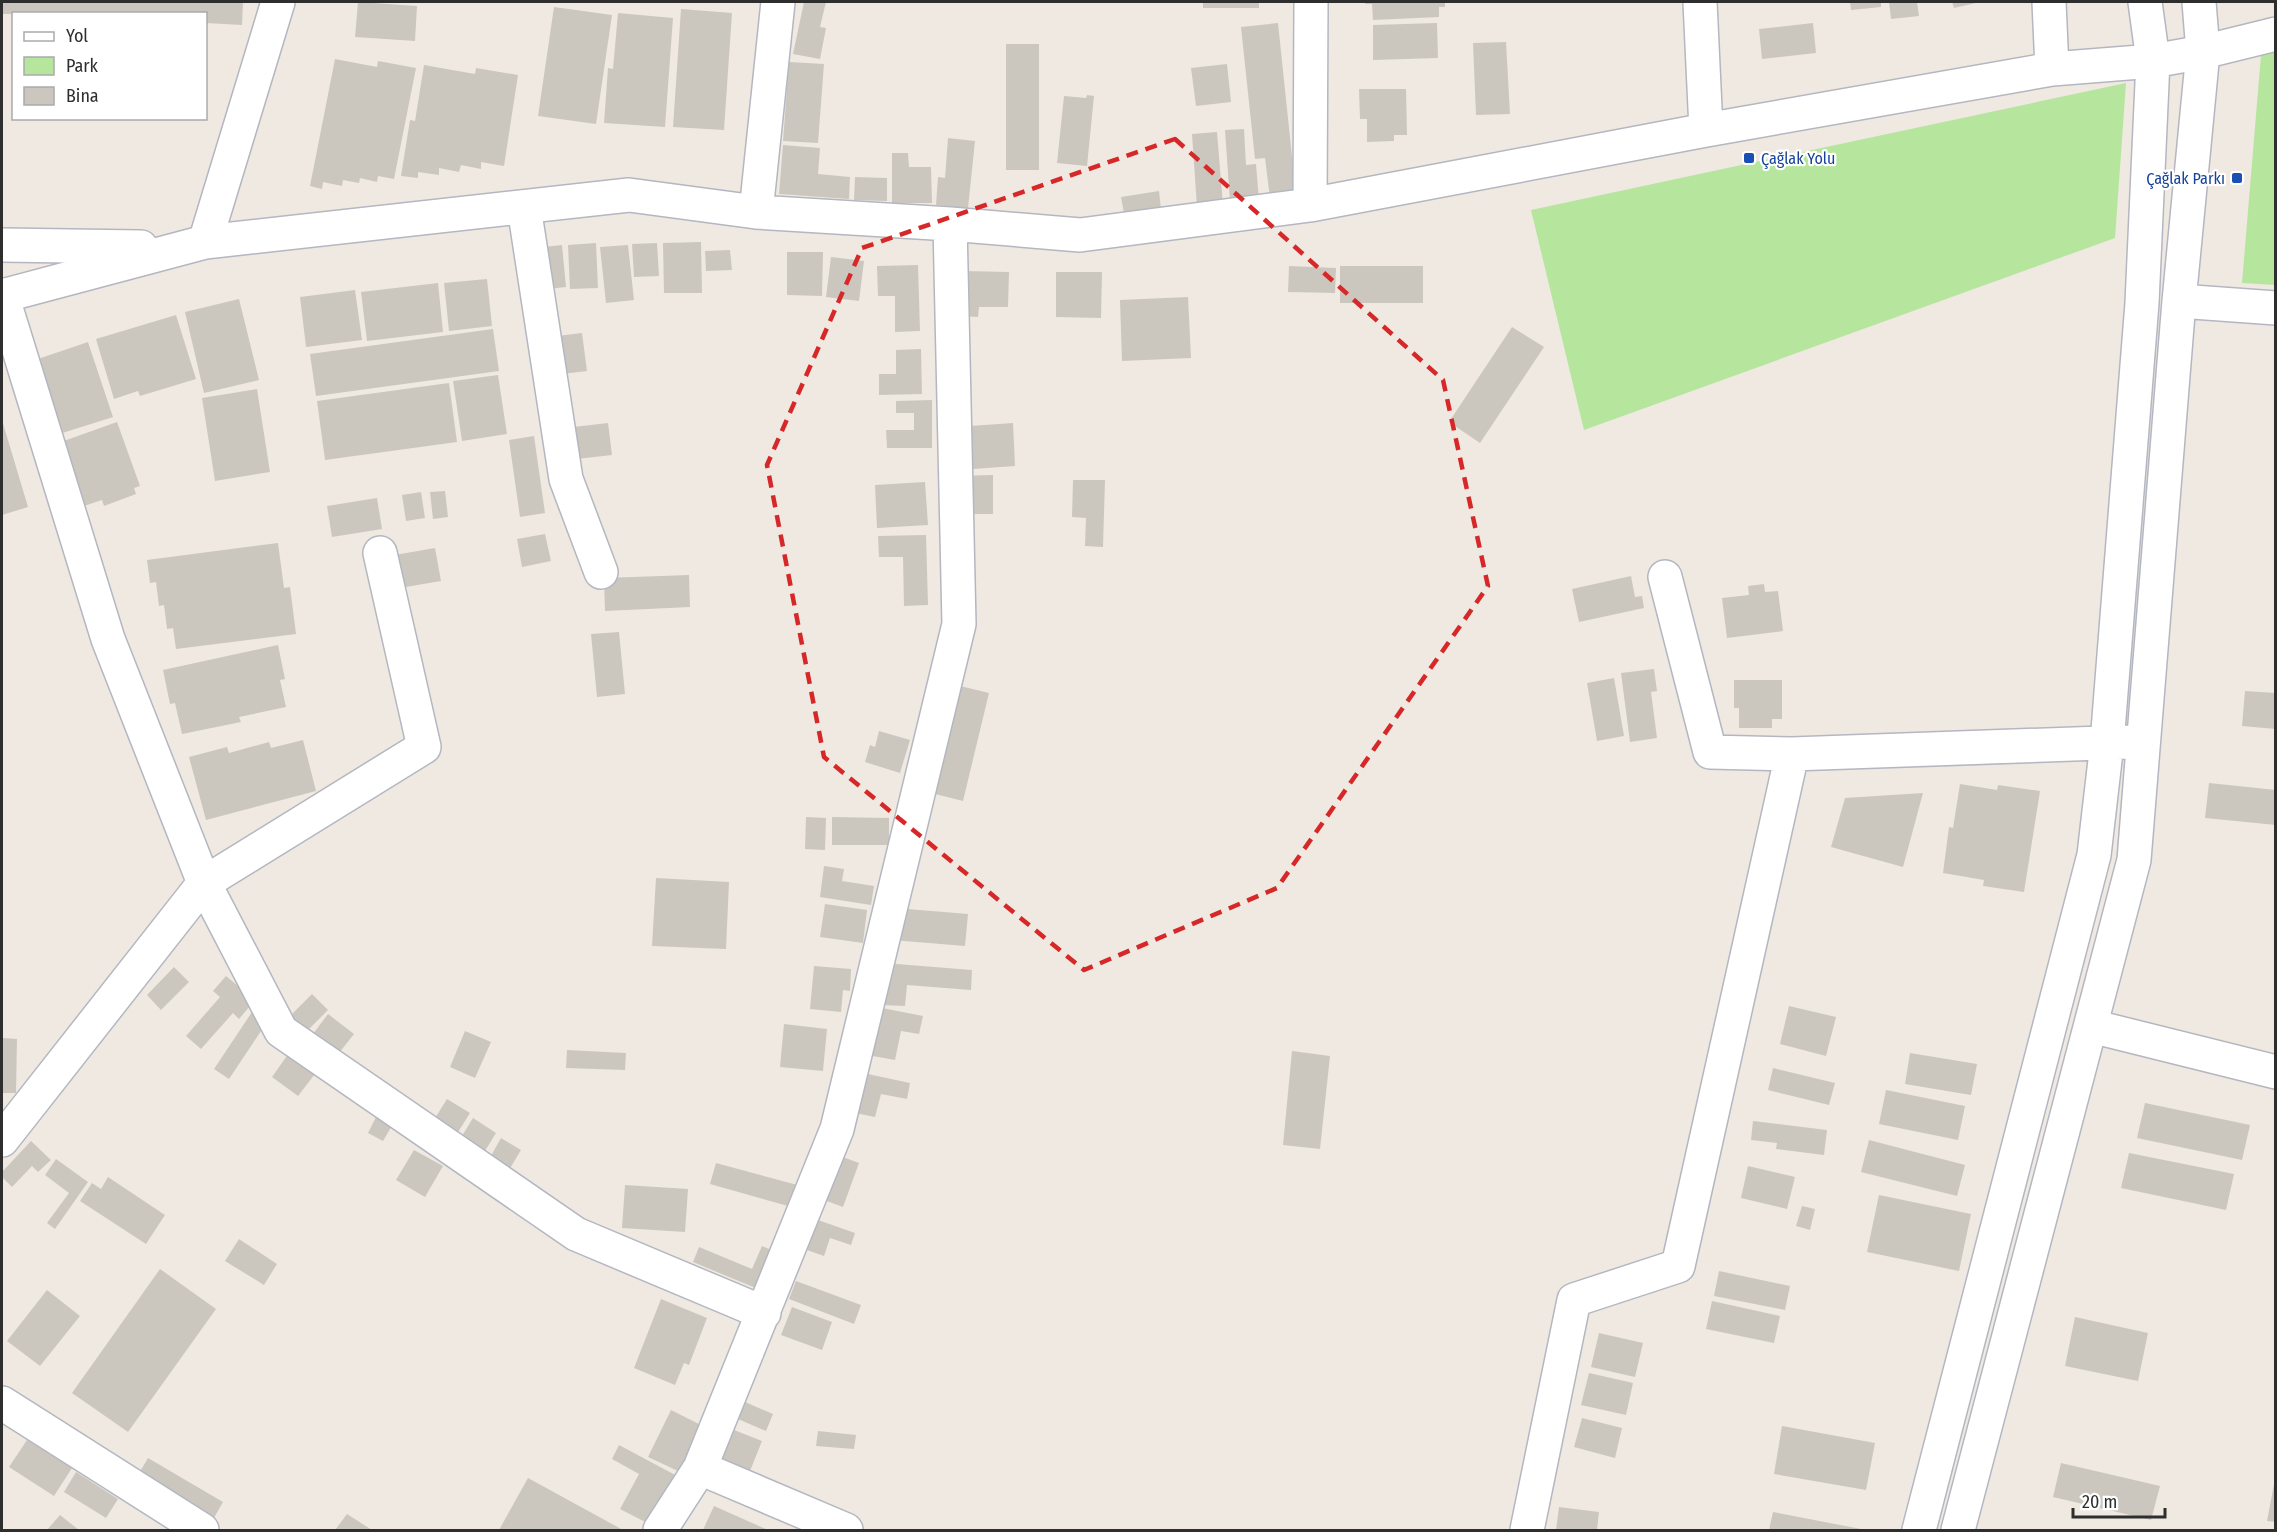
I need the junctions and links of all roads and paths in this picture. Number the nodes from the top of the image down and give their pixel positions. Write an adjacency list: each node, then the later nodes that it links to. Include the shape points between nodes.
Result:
1 (278, 2): 18 (street)
2 (778, 2): 15 (street)
3 (1311, 2): 13 (street)
4 (1700, 2): 12 (street)
5 (2049, 2): 11 (street)
6 (2145, 2): 10 (street)
7 (2199, 2): 9 (street)
8 (2276, 34): 9 (street)
9 (2203, 52): 10 (street); 20 (street)
10 (2153, 61): 11 (street); 26 (street, via 2142,303)
11 (2052, 69): 12 (street)
12 (1706, 130): 13 (street)
13 (1310, 205): 16 (street, via 1080,235)
14 (524, 207): 15 (street, via 629,195); 18 (street); 23 (street, via 566,479)
15 (756, 212): 16 (street)
16 (950, 224): 32 (street, via 959,624 837,1129)
17 (2, 245): 18 (street)
18 (194, 245): 19 (street)
19 (2, 296): 28 (street, via 108,639)
20 (2180, 301): 21 (street); 25 (street)
21 (2276, 308)
22 (381, 553): 28 (street, via 424,747)
23 (601, 572)
24 (1665, 577): 27 (street, via 1710,752)
25 (2145, 742): 26 (street); 29 (street, via 2134,860)
26 (2106, 743): 27 (street); 39 (street, via 2094,855)
27 (1792, 754): 38 (street, via 1678,1266 1574,1300)
28 (204, 883): 31 (street); 32 (street, via 281,1031 576,1234)
29 (2091, 1026): 30 (street); 40 (street)
30 (2276, 1072)
31 (7, 1127)
32 (764, 1313): 34 (street)
33 (2, 1403): 35 (street)
34 (700, 1468): 36 (street); 37 (street)
35 (202, 1530)
36 (660, 1530)
37 (846, 1530)
38 (1527, 1530)
39 (1919, 1530)
40 (1958, 1530)

